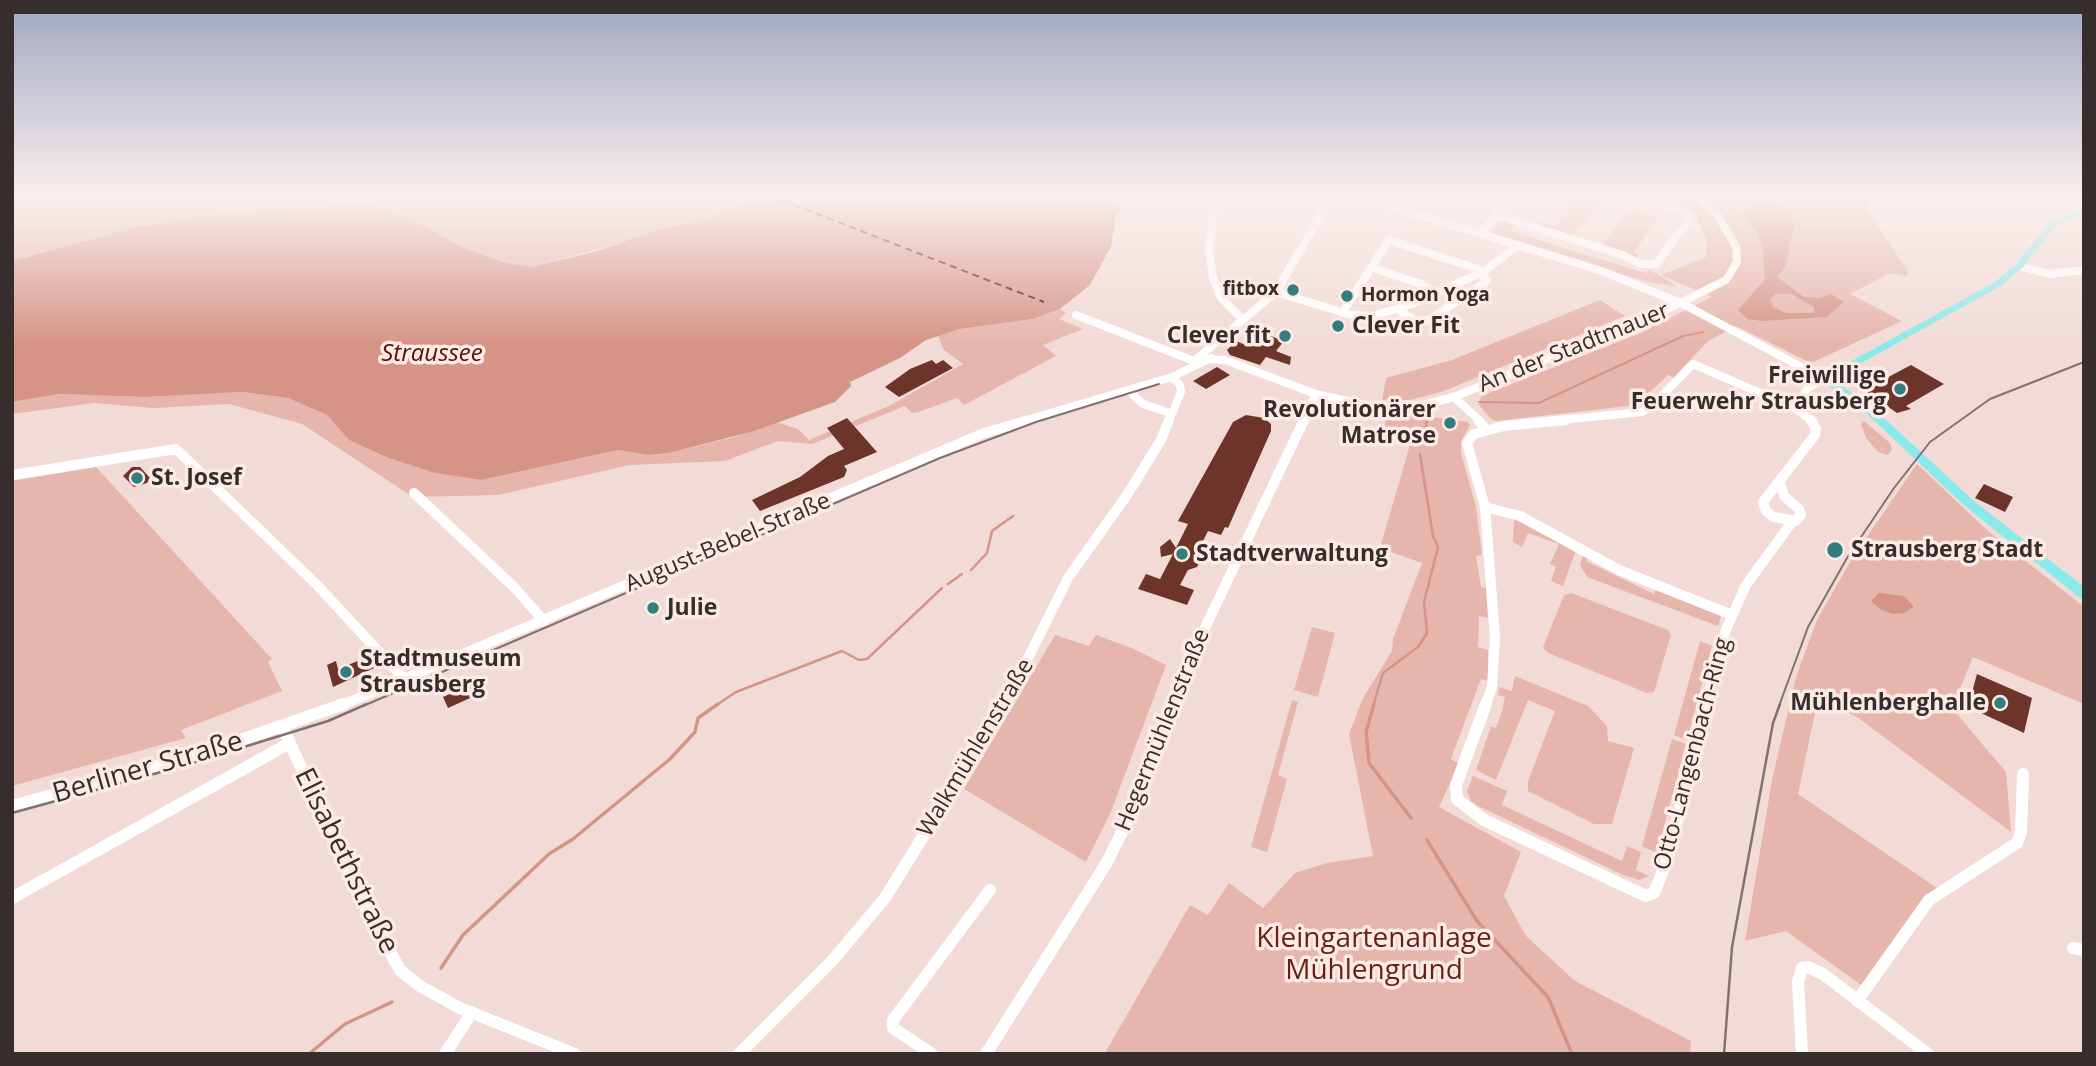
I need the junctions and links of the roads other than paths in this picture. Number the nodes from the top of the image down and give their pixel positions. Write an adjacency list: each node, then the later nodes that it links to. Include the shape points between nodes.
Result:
1 (1209, 246): 21 (street, via 1213,278 1221,298)
2 (1303, 246): 15 (street)
3 (1386, 246): 12 (street)
4 (1406, 246): 14 (street)
5 (1518, 246): 14 (street)
6 (1521, 246): 17 (street)
7 (1593, 246): 8 (street, via 1640,264 1656,264)
8 (1670, 246)
9 (1734, 246): 17 (street, An der Stadtmauer, via 1738,257 1726,280)
10 (2035, 246): 11 (main road)
11 (2019, 266): 13 (street, via 2049,274); 27 (main road, via 1998,284)
12 (1373, 268): 16 (street); 19 (street)
13 (2084, 270)
14 (1483, 272): 16 (street); 18 (street, via 1486,283 1433,318 1416,321)
15 (1276, 292): 19 (street); 21 (street)
16 (1436, 293): 18 (street)
17 (1681, 303): 27 (street); 30 (street, An der Stadtmauer)
18 (1397, 309): 19 (street, via 1373,316)
19 (1342, 313)
20 (1076, 315): 24 (street)
21 (1242, 319): 22 (street)
22 (1214, 347): 23 (street); 24 (street, via 1206,349)
23 (1211, 358): 24 (street, August-Bebel-Straße); 25 (street)
24 (1198, 363): 25 (street); 26 (street, August-Bebel-Straße)
25 (1251, 370): 29 (street, An der Stadtmauer)
26 (1175, 376): 28 (street, August-Bebel-Straße); 32 (street, Walkmühlenstraße, via 1181,390)
27 (1824, 379): 31 (street, via 1808,388); 39 (main road, via 1868,408 1970,504)
28 (1128, 390): 32 (street, via 1143,404); 41 (street, August-Bebel-Straße, via 984,433)
29 (1316, 394): 30 (street, An der Stadtmauer, via 1357,405 1399,408); 55 (street, Hegermühlenstraße, via 1193,653 1128,822)
30 (1454, 397): 33 (street)
31 (1795, 408): 33 (street, via 1693,364 1642,412); 35 (street, via 1810,418 1815,435)
32 (1170, 414): 53 (street, Walkmühlenstraße, via 1157,448 1069,578 1007,699 885,898 858,933)
33 (1486, 429): 37 (street, via 1467,443)
34 (12, 475): 42 (street, via 176,449 317,585)
35 (1780, 483): 38 (street, via 1784,496 1801,515); 38 (street, via 1763,502 1774,517)
36 (414, 493): 41 (street)
37 (1485, 507): 40 (street, Otto-Langenbach-Ring, via 1520,516 1619,570); 40 (street, Otto-Langenbach-Ring, via 1495,637 1492,687 1456,785 1457,799 1485,820 1646,896 1657,889 1667,861)
38 (1792, 522): 40 (street, via 1746,585)
39 (2084, 594)
40 (1731, 615)
41 (544, 621): 42 (street, August-Bebel-Straße)
42 (405, 680): 43 (street, August-Bebel-Straße)
43 (283, 728): 44 (street, Elisabethstraße); 46 (street, Berliner Straße)
44 (288, 744): 48 (street); 50 (street, Elisabethstraße, via 388,953 419,986)
45 (2023, 774): 49 (street, via 2017,843 1929,900)
46 (12, 806)
47 (990, 890): 54 (street, via 893,1020 893,1028)
48 (12, 898)
49 (1857, 1001): 56 (street, via 1815,969 1801,968); 57 (street)
50 (472, 1012): 51 (street); 52 (street, Elisabethstraße)
51 (445, 1054)
52 (575, 1054)
53 (739, 1054)
54 (932, 1054)
55 (986, 1054)
56 (1802, 1054)
57 (1928, 1054)

